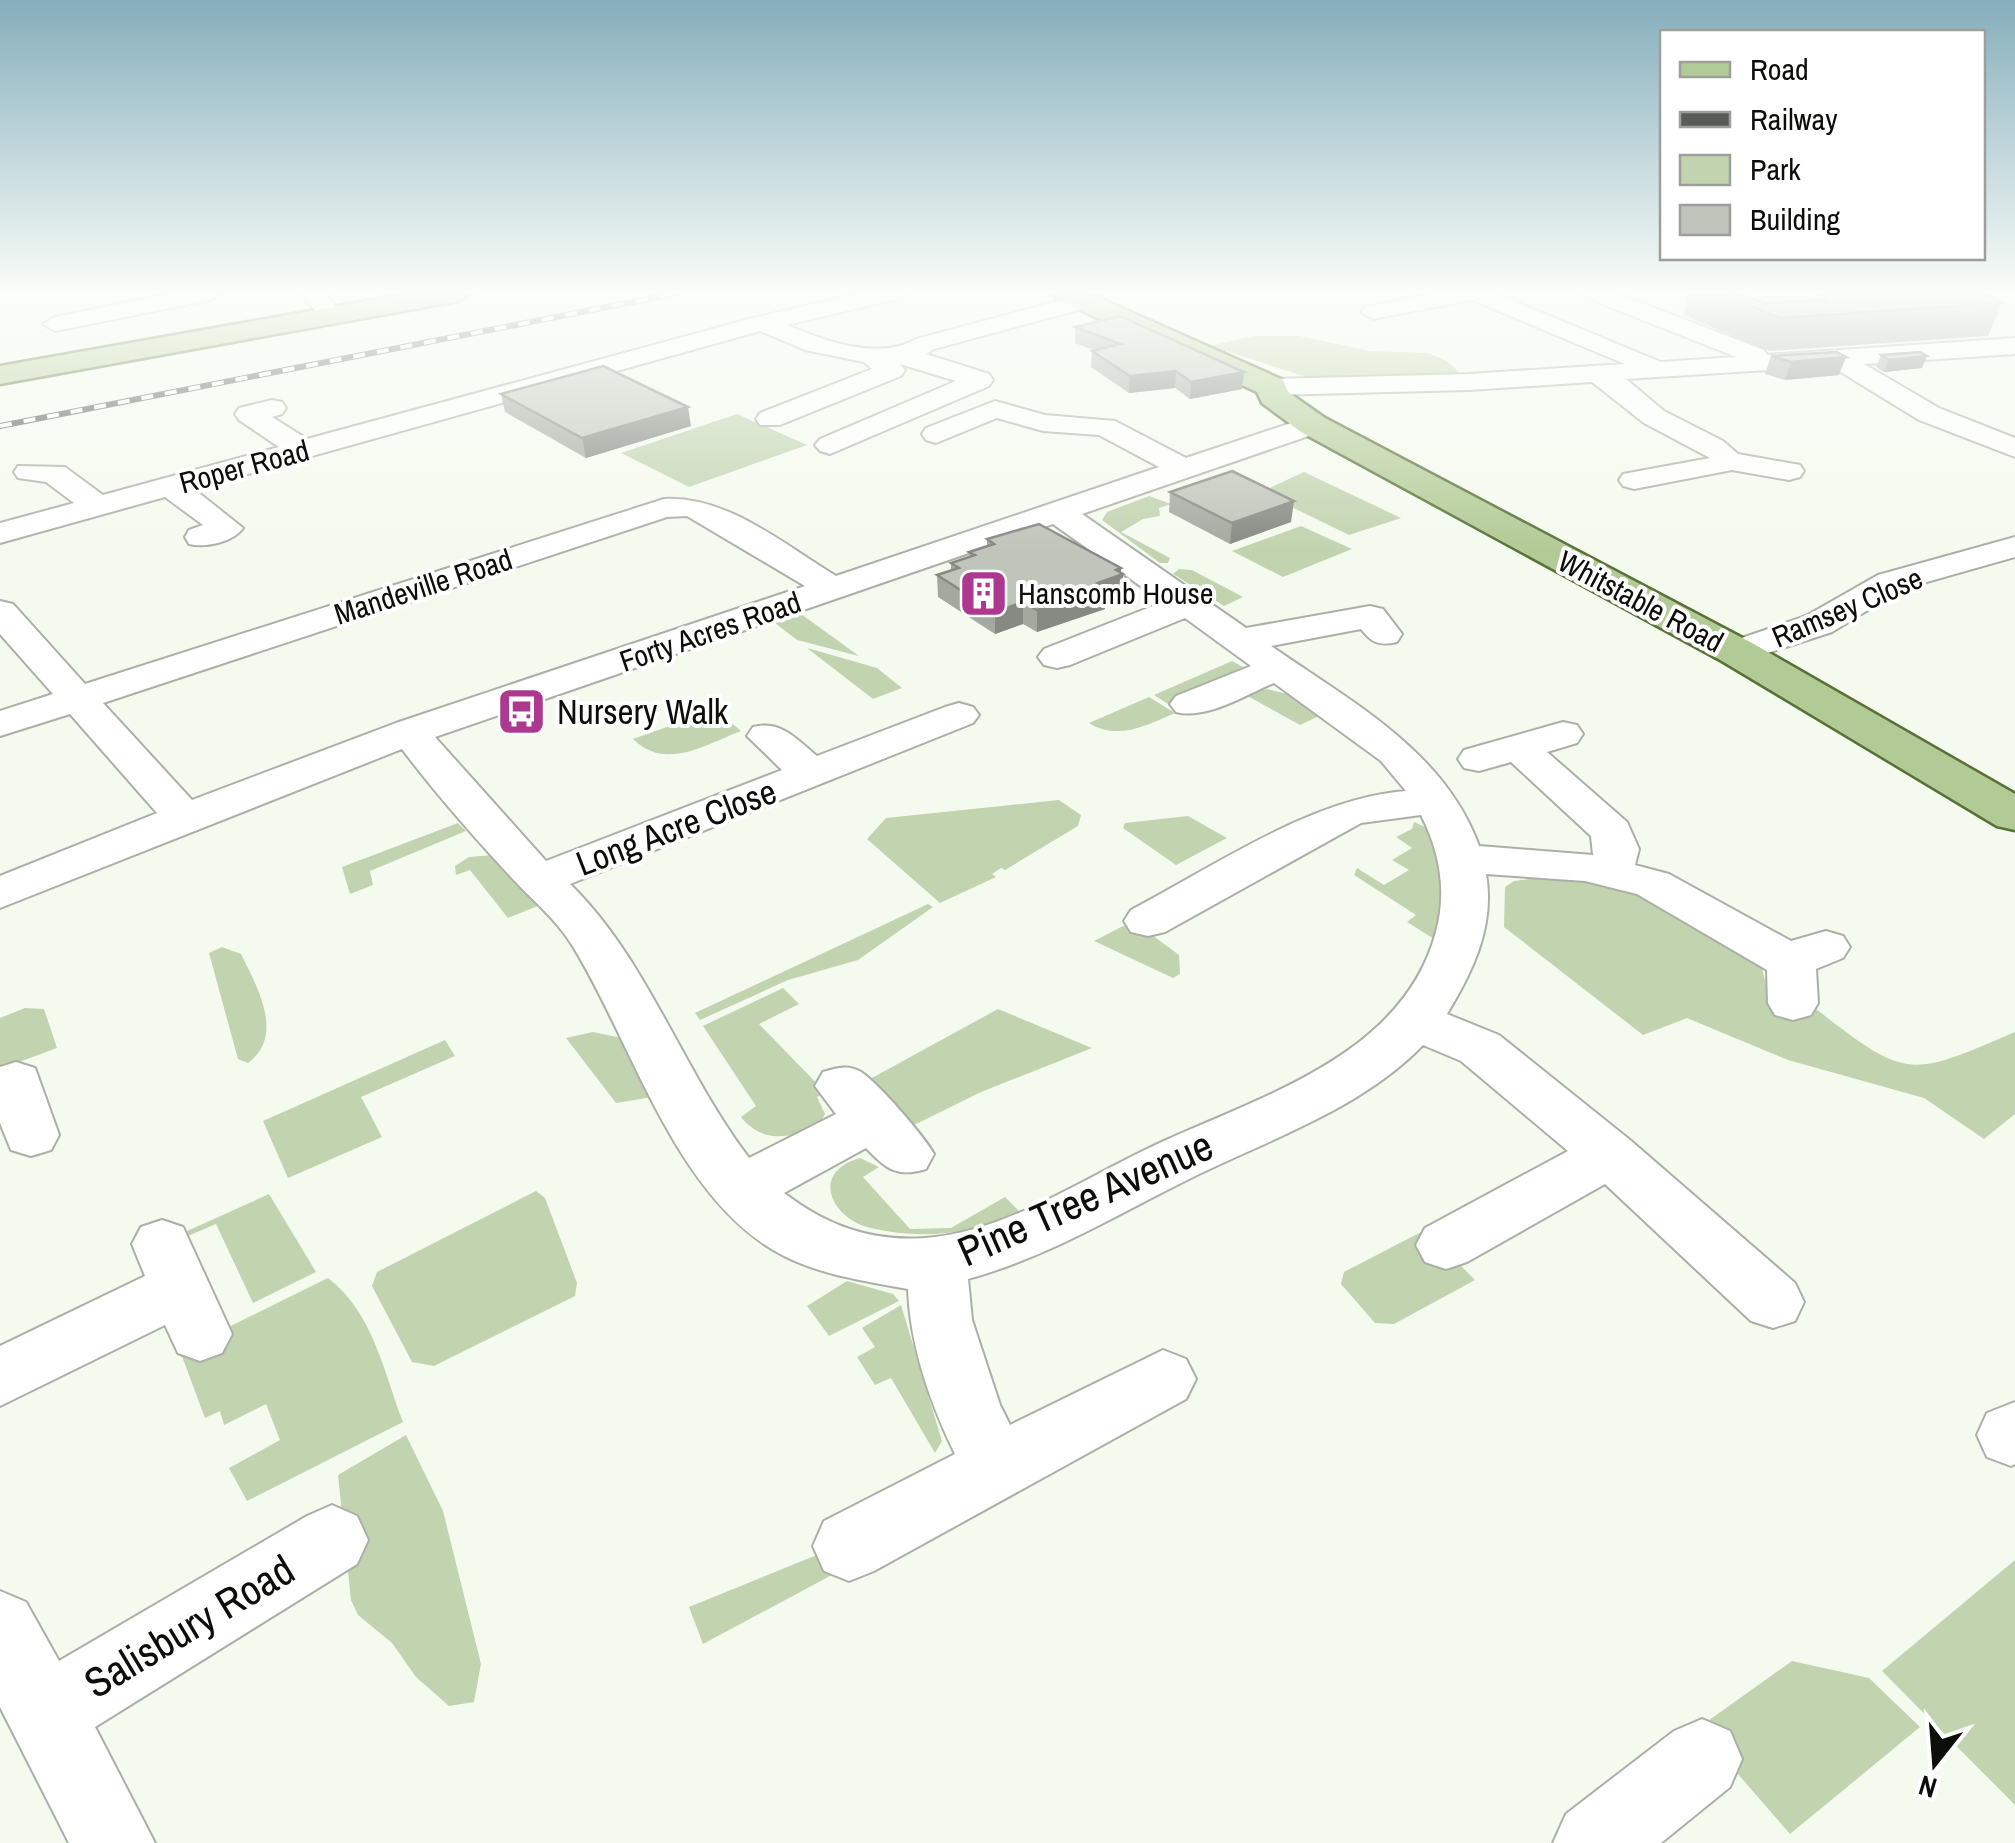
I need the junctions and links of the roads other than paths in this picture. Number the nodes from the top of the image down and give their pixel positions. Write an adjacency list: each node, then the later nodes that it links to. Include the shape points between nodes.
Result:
1 (560, 379): 17 (street, Roper Road)
2 (870, 379): 12 (street)
3 (977, 379): 15 (street)
4 (1255, 379): 8 (main road, Whitstable Road)
5 (1506, 379): 8 (street)
6 (1609, 379): 18 (street, via 1658,419)
7 (1873, 379): 16 (street, via 1929,414)
8 (1272, 387): 13 (main road, Whitstable Road, via 1273,396)
9 (964, 399): 11 (street)
10 (272, 408): 17 (street, via 249,414)
11 (995, 409): 14 (street); 19 (street, via 1043,423 1105,427)
12 (770, 419)
13 (1313, 425): 19 (street, Forty Acres Road); 33 (main road, Whitstable Road)
14 (924, 435)
15 (830, 445)
16 (2015, 448)
17 (303, 450): 23 (street, Roper Road)
18 (1730, 461): 20 (street); 22 (street)
19 (1184, 469): 25 (street, Forty Acres Road)
20 (1776, 469)
21 (29, 472): 24 (street, via 54,473)
22 (1634, 480)
23 (170, 486): 24 (street, Roper Road); 27 (street, via 227,528)
24 (98, 506): 26 (street, Roper Road)
25 (1056, 513): 29 (street, Forty Acres Road); 30 (street, Pine Tree Avenue)
26 (0, 533)
27 (201, 537)
28 (2011, 543): 33 (street, Ramsey Close, via 1890,582 1819,624)
29 (834, 588): 36 (street, Mandeville Road, via 707,512 664,508); 40 (street, Forty Acres Road)
30 (1186, 605): 34 (street, Pine Tree Avenue); 35 (street)
31 (0, 612): 36 (street)
32 (1384, 634): 34 (street, via 1370,617)
33 (1737, 652): 45 (main road, Whitstable Road)
34 (1260, 654): 37 (street); 44 (street, Pine Tree Avenue, via 1395,752)
35 (1057, 657)
36 (74, 699): 39 (street, Mandeville Road); 46 (street)
37 (1190, 704)
38 (959, 715): 43 (street, Long Acre Close)
39 (0, 724)
40 (410, 732): 46 (street, Forty Acres Road); 49 (street, Pine Tree Avenue)
41 (1563, 734): 48 (street, via 1499,753 1611,831 1617,849)
42 (766, 736): 43 (street, Long Acre Close)
43 (813, 774): 49 (street, Long Acre Close)
44 (1435, 800): 47 (street, Pine Tree Avenue); 51 (street, via 1346,814)
45 (2015, 815)
46 (185, 818): 50 (street, Forty Acres Road)
47 (1462, 859): 48 (street); 53 (street, Pine Tree Avenue, via 1468,892 1461,936)
48 (1610, 871): 52 (street, via 1689,902)
49 (539, 880): 56 (street, Pine Tree Avenue, via 592,939 672,1086)
50 (0, 893)
51 (1148, 921)
52 (1804, 971)
53 (1417, 1022): 55 (street, via 1480,1048); 58 (street, Pine Tree Avenue, via 1372,1060 1283,1109 1003,1242)
54 (874, 1119): 56 (street)
55 (1610, 1155): 57 (street); 60 (street)
56 (743, 1188): 58 (street, Pine Tree Avenue, via 785,1228 815,1244 864,1258)
57 (1446, 1245)
58 (923, 1262): 63 (street, via 940,1282 941,1320 969,1413)
59 (181, 1289): 61 (street)
60 (1773, 1302)
61 (0, 1377)
62 (1163, 1379): 63 (street)
63 (996, 1468): 65 (street)
64 (332, 1540): 67 (street, Salisbury Road)
65 (850, 1546)
66 (0, 1628): 67 (street, Salisbury Road)
67 (45, 1712): 69 (street, Salisbury Road)
68 (1702, 1759): 70 (street)
69 (113, 1843)
70 (1595, 1843)

